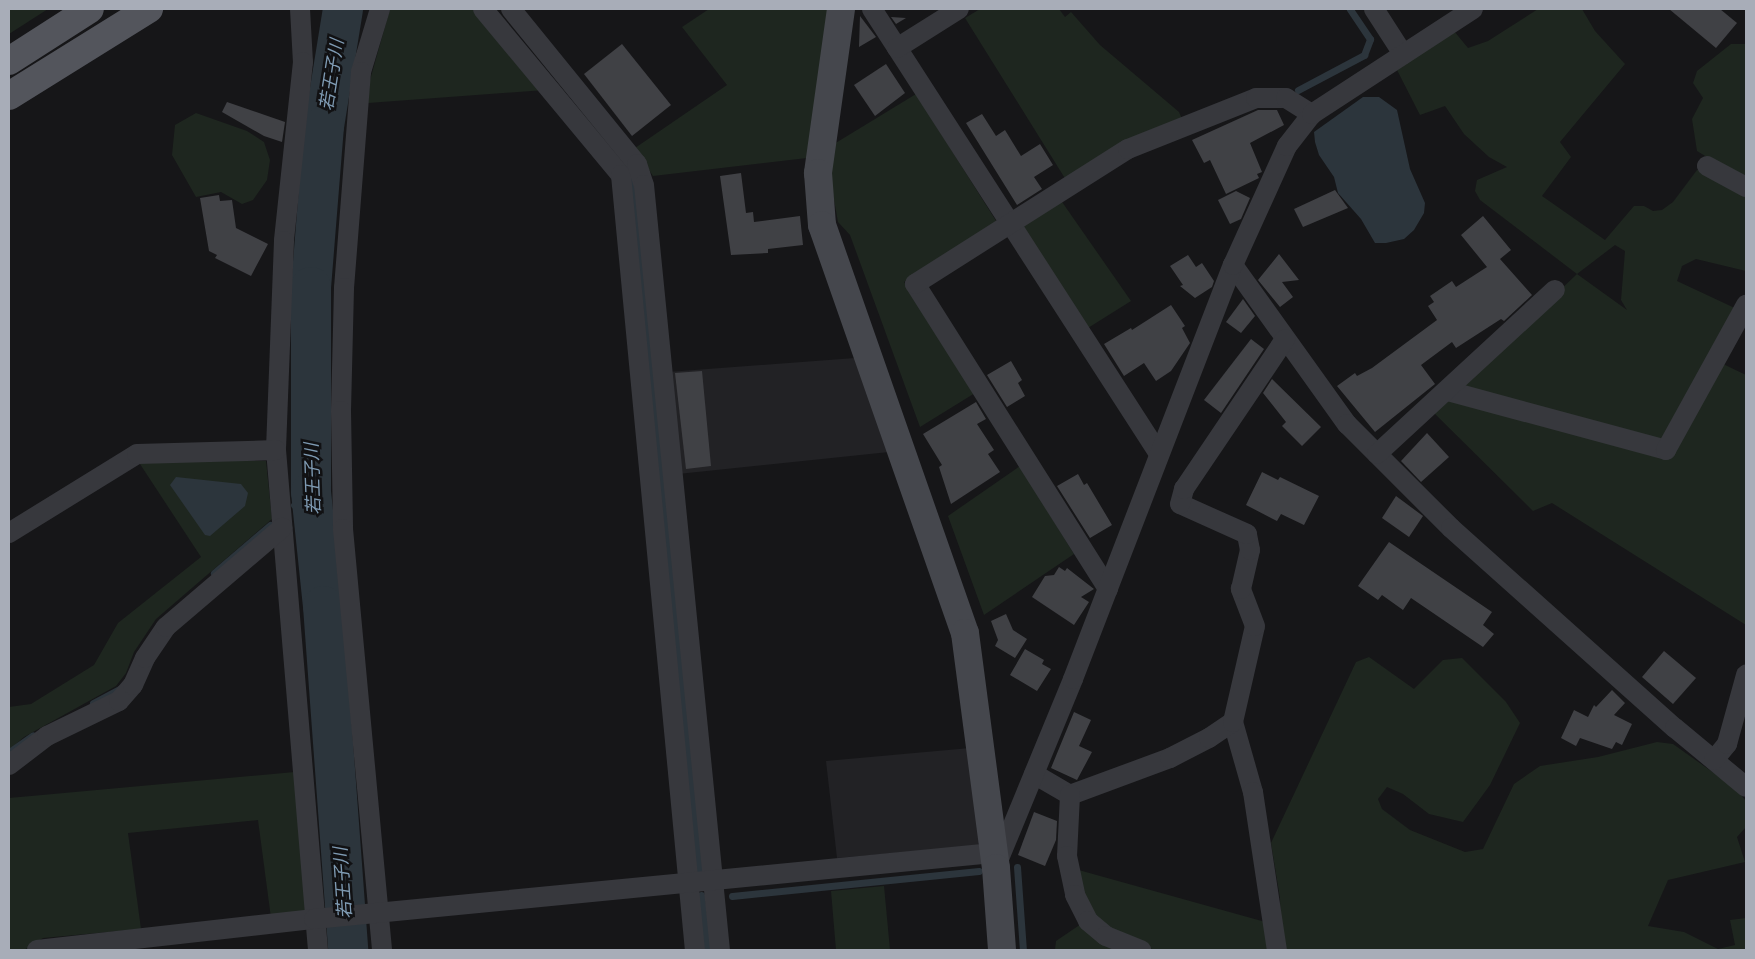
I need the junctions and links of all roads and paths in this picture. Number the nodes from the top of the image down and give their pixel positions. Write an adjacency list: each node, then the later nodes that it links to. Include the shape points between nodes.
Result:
1 (90, 9): 14 (main road)
2 (149, 9): 15 (main road)
3 (300, 9): 25 (street, via 303,62 284,242)
4 (380, 9): 41 (street, via 361,72 344,288 341,411 342,530)
5 (483, 9): 40 (street, via 621,175)
6 (511, 9): 39 (street, via 637,164 644,185)
7 (841, 9): 38 (street, via 818,173 822,225 965,633)
8 (872, 9): 12 (street)
9 (959, 9): 12 (street)
10 (1374, 9): 13 (street)
11 (1473, 9): 13 (street)
12 (897, 48): 19 (street)
13 (1402, 54): 16 (street)
14 (9, 62)
15 (9, 96)
16 (1312, 114): 19 (street, via 1286,98 1256,98 1230,106 1128,149); 20 (street, via 1286,146)
17 (1707, 166): 18 (street)
18 (1746, 187)
19 (1010, 224): 26 (street); 30 (street, via 915,284)
20 (1233, 265): 23 (street); 26 (street)
21 (1555, 290): 24 (street)
22 (1746, 305): 24 (street, via 1666,450)
23 (1285, 339): 27 (street, via 1346,424); 32 (street, via 1184,489 1180,504 1247,534 1250,550 1241,589 1255,633)
24 (1448, 391): 27 (street)
25 (276, 450): 28 (street); 29 (street, via 137,454)
26 (1159, 454): 30 (street)
27 (1377, 454): 33 (street, via 1451,528)
28 (282, 528): 34 (street, via 166,627 145,658 133,685 119,701 47,736); 42 (street)
29 (9, 533)
30 (1108, 589): 35 (street)
31 (1746, 675): 33 (street, via 1727,744)
32 (1233, 722): 37 (street, via 1170,758); 50 (street, via 1253,792)
33 (1714, 760): 36 (street)
34 (9, 765)
35 (1034, 774): 37 (street); 38 (street)
36 (1744, 783)
37 (1070, 795): 49 (street, via 1067,856 1075,894 1088,922 1106,936)
38 (994, 860): 39 (street); 48 (street)
39 (714, 880): 40 (street); 47 (street)
40 (688, 884): 41 (street); 46 (street)
41 (378, 914): 42 (street); 45 (street)
42 (314, 919): 43 (street); 44 (street)
43 (37, 950)
44 (318, 950)
45 (382, 950)
46 (694, 950)
47 (720, 950)
48 (1002, 950)
49 (1141, 950)
50 (1276, 950)

